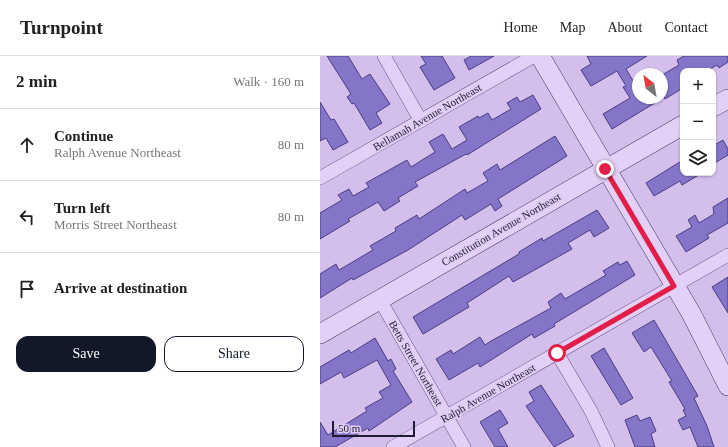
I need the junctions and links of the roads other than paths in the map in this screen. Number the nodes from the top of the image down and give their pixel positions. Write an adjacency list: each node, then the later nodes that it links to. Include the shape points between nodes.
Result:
1 (384, 56): 6 (street)
2 (534, 56): 6 (street, Bellamah Avenue Northeast)
3 (540, 56): 8 (street)
4 (728, 99): 5 (street)
5 (716, 105)
6 (421, 121): 9 (street, Bellamah Avenue Northeast)
7 (680, 127): 8 (street, Constitution Avenue Northeast)
8 (605, 169): 11 (street); 12 (street, Constitution Avenue Northeast)
9 (320, 178)
10 (728, 255): 11 (street, Ralph Avenue Northeast)
11 (674, 286): 14 (street, Ralph Avenue Northeast); 15 (street, via 691,313)
12 (380, 300): 13 (street, Constitution Avenue Northeast); 16 (street, Betts Street Northeast)
13 (320, 334)
14 (557, 353): 16 (street, Ralph Avenue Northeast); 19 (street, via 591,411)
15 (728, 386)
16 (447, 416): 17 (street, Ralph Avenue Northeast); 18 (street, Betts Street Northeast)
17 (393, 447)
18 (464, 447)
19 (608, 447)

